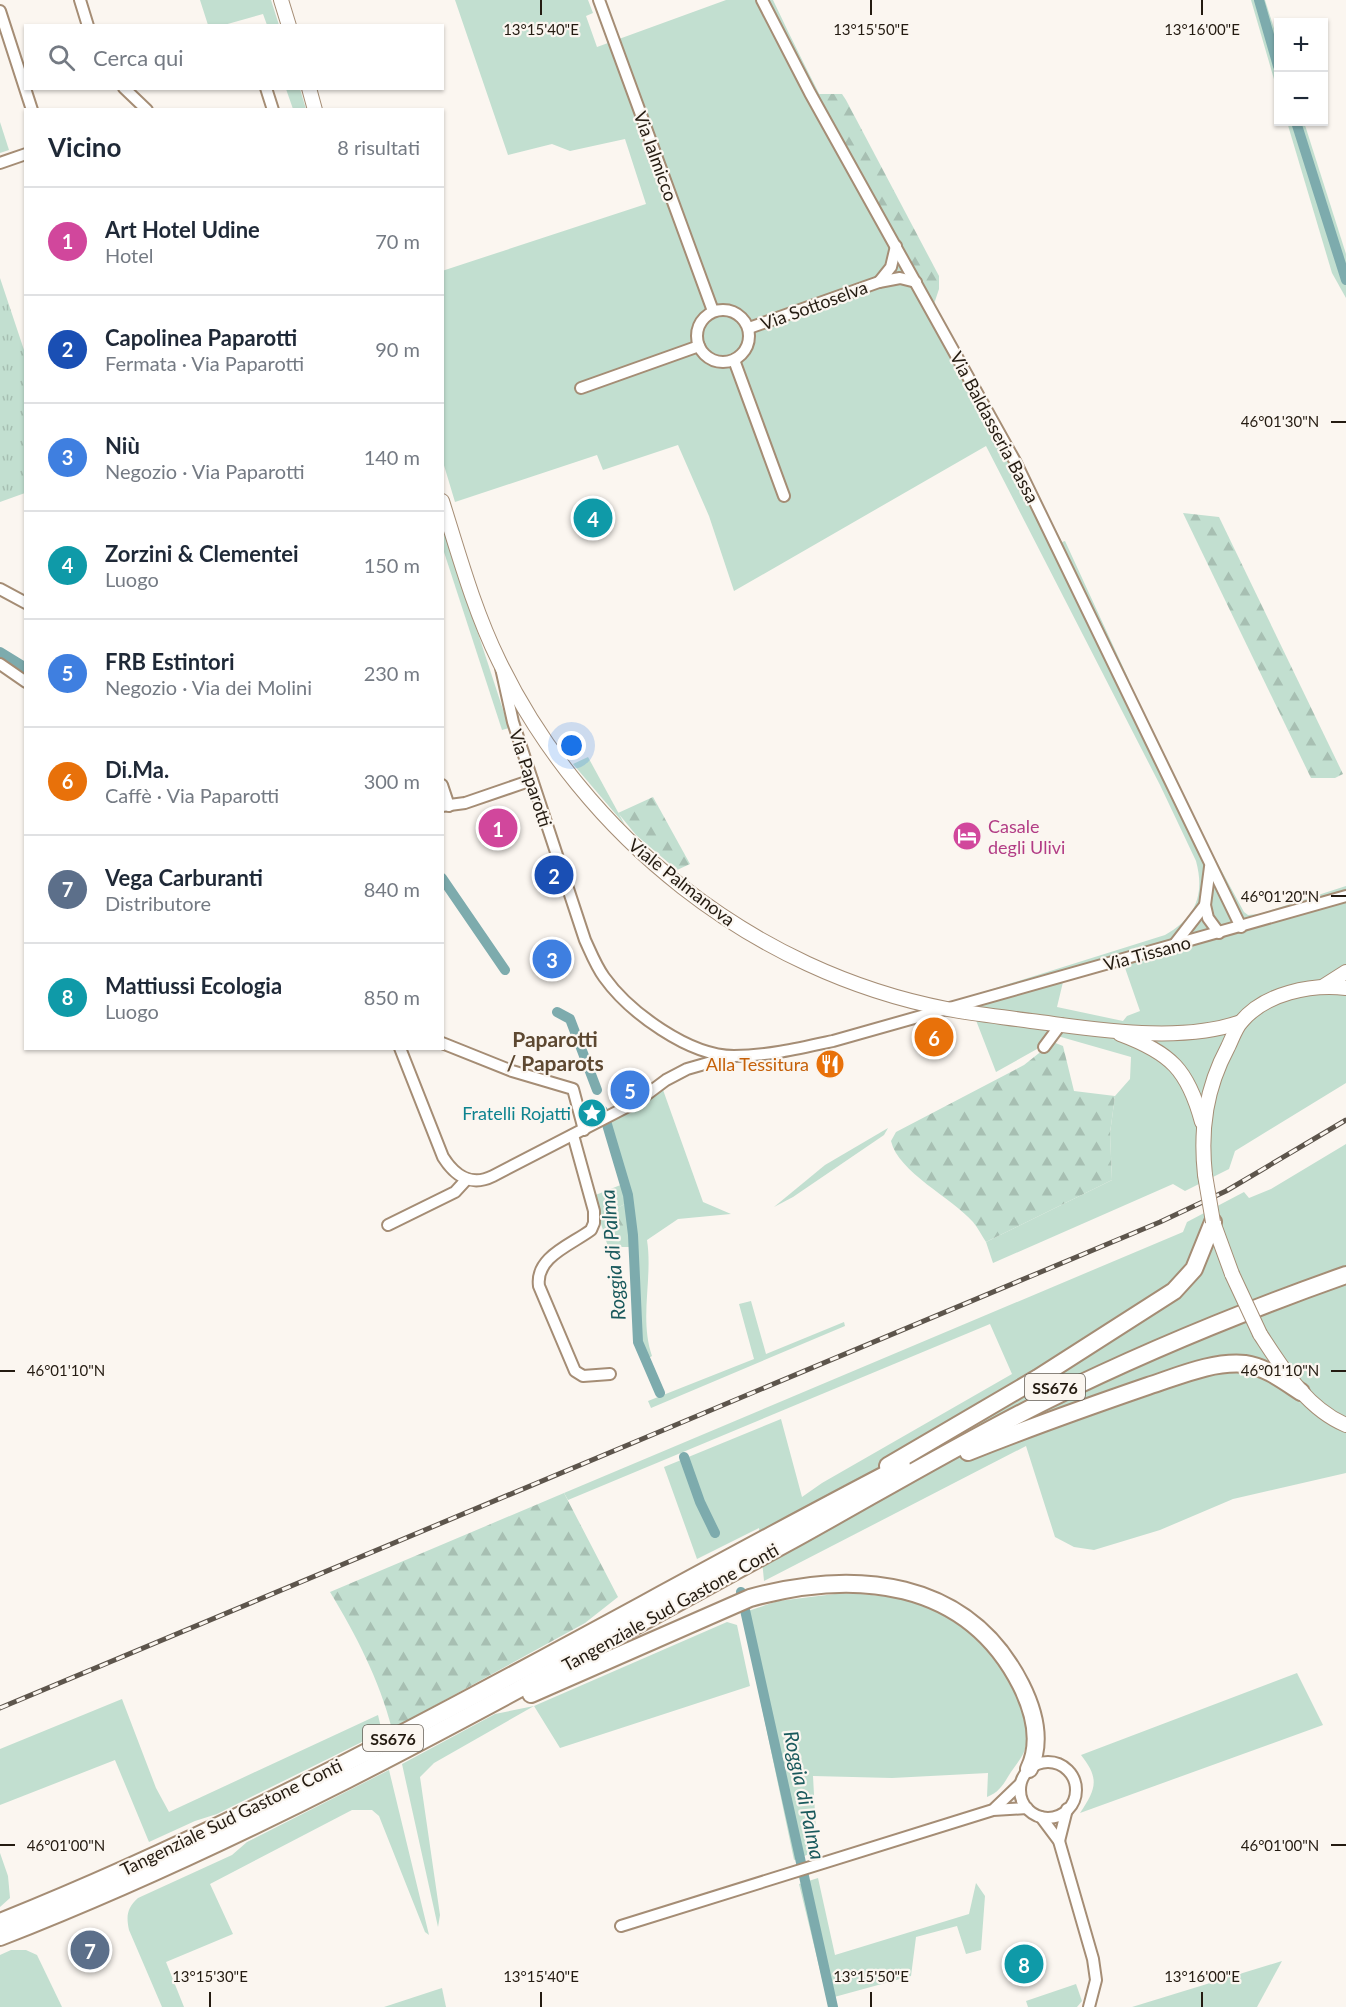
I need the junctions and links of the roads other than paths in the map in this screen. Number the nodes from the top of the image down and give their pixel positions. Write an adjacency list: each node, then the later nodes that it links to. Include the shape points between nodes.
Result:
1 (80, 0): 6 (street)
2 (281, 0): 7 (main road)
3 (599, 0): 22 (street, Via Ialmicco)
4 (762, 0): 19 (street, Via Baldasseria Bassa)
5 (0, 11): 8 (street)
6 (87, 24)
7 (288, 24)
8 (24, 85)
9 (26, 90): 13 (street)
10 (126, 90): 14 (street)
11 (267, 90): 15 (street)
12 (310, 90): 16 (main road)
13 (31, 108)
14 (145, 108)
15 (272, 108)
16 (314, 108)
17 (24, 155): 18 (street)
18 (0, 163)
19 (896, 246): 20 (street, Via Sottoselva, via 891,267); 21 (street, Via Baldasseria Bassa)
20 (879, 282): 21 (street, Via Sottoselva, via 900,278); 23 (street, Via Sottoselva)
21 (916, 282): 36 (street, Via Baldasseria Bassa, via 1016,463)
22 (713, 311): 23 (street, via 730,310 745,320); 24 (street, via 700,322)
23 (749, 328): 25 (street, via 749,344)
24 (699, 346): 25 (street, via 709,358); 26 (street)
25 (734, 360): 27 (street)
26 (581, 388)
27 (784, 496)
28 (444, 507): 32 (main road, Viale Palmanova, via 479,616)
29 (0, 589): 30 (street)
30 (24, 602)
31 (0, 664): 33 (street)
32 (500, 664): 34 (street, Via Paparotti); 45 (main road, Viale Palmanova, via 534,724 575,782 627,839 688,892 738,927 798,958 863,985)
33 (24, 681)
34 (532, 780): 35 (street); 52 (street, Via Paparotti, via 585,940 605,978 623,999 670,1033 703,1049)
35 (446, 806)
36 (1210, 864): 38 (street); 39 (street, Via Baldasseria Bassa)
37 (1346, 896): 39 (street, Via Tissano)
38 (1205, 905): 40 (street, via 1208,918); 41 (street)
39 (1241, 927): 40 (street, Via Tissano)
40 (1219, 933): 41 (street, Via Tissano)
41 (1174, 945): 45 (street, Via Tissano)
42 (1346, 972): 43 (main road)
43 (1324, 986): 44 (main road); 46 (main road, via 1281,996)
44 (1346, 988)
45 (946, 1009): 47 (main road, Viale Palmanova); 52 (street, Via Paparotti, via 790,1050)
46 (1241, 1022): 48 (main road, Viale Palmanova, via 1210,1031); 53 (main road, via 1219,1063)
47 (1061, 1024): 48 (main road, Viale Palmanova); 50 (street)
48 (1107, 1029): 53 (main road, Viale Palmanova, via 1167,1057 1184,1074 1194,1092)
49 (444, 1044): 54 (street, via 512,1071 573,1089)
50 (1044, 1047)
51 (401, 1050): 55 (street, via 443,1157 453,1173)
52 (732, 1056): 54 (street, via 687,1069)
53 (1203, 1123): 56 (main road, bridge, via 1205,1175)
54 (579, 1132): 55 (street, via 488,1179); 60 (street, via 594,1223 588,1232 543,1265 538,1275 539,1286 575,1371 583,1376)
55 (466, 1179): 57 (street, via 455,1192)
56 (1213, 1222): 61 (main road, bridge, via 1260,1334); 64 (highway, via 1194,1269 1166,1297 1038,1378)
57 (388, 1225)
58 (1346, 1268): 64 (highway, SS676, via 1190,1325 1045,1391)
59 (1346, 1275): 63 (highway, SS676, via 1195,1333 1048,1400)
60 (610, 1374)
61 (1301, 1392): 62 (main road); 63 (highway, via 1259,1368 1246,1364 1214,1365 1055,1417 952,1459)
62 (1346, 1425)
63 (830, 1520): 65 (highway, Tangenziale Sud Gastone Conti / SS676)
64 (775, 1532): 73 (highway, Tangenziale Sud Gastone Conti / SS676, via 412,1729 248,1812)
65 (427, 1740): 66 (highway, via 745,1600 829,1583 882,1584 908,1591 963,1618 995,1646 1027,1698 1036,1736); 75 (highway, Tangenziale Sud Gastone Conti / SS676, via 254,1826 79,1906)
66 (1029, 1769): 67 (street); 69 (street, via 1055,1763 1071,1774 1076,1792)
67 (1020, 1784): 68 (street); 70 (street)
68 (1027, 1808): 70 (street); 71 (street)
69 (1067, 1809): 71 (street, via 1060,1815); 72 (street)
70 (993, 1810): 74 (street)
71 (1041, 1817): 72 (street)
72 (1059, 1841): 76 (street, via 1093,1959)
73 (0, 1922)
74 (621, 1926)
75 (0, 1937)
76 (1093, 1996): 77 (street); 78 (street)
77 (1084, 2007)
78 (1089, 2007)

